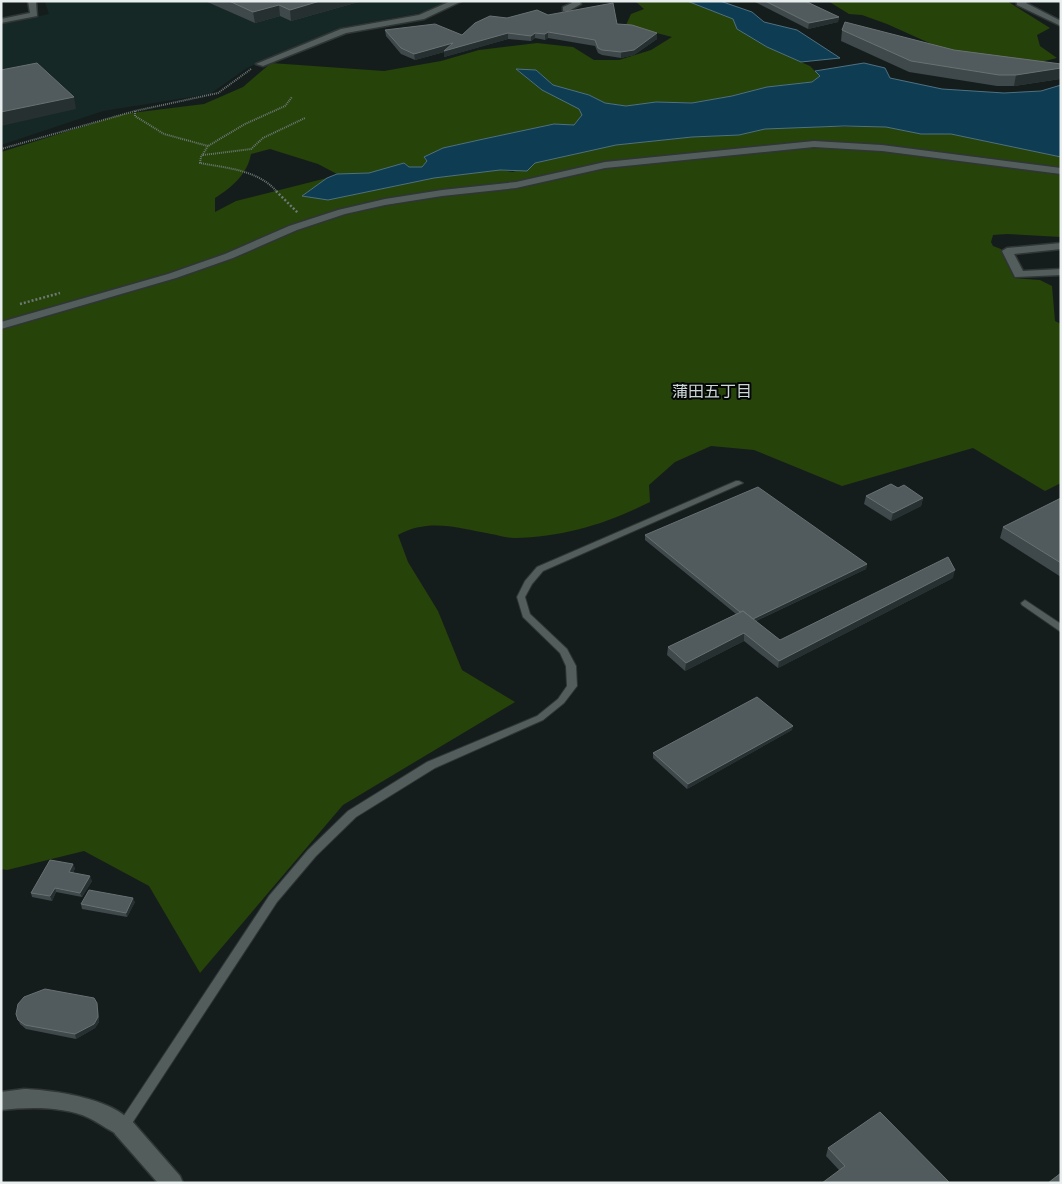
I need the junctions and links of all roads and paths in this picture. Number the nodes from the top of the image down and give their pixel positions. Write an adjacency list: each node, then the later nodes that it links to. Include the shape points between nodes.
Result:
1 (32, 1): 6 (street, via 34,14)
2 (458, 1): 8 (street, via 421,17 344,31)
3 (574, 1): 5 (street, via 577,4 574,7)
4 (1025, 1): 7 (street, via 1020,3)
5 (566, 9)
6 (1, 21)
7 (1061, 24)
8 (260, 64): 10 (path, via 218,93)
9 (292, 96): 12 (path, via 285,106)
10 (135, 111): 12 (path, via 135,116 164,134); 13 (path)
11 (305, 118): 14 (path, via 256,141 251,149)
12 (208, 146): 14 (path)
13 (1, 149)
14 (202, 155): 16 (path, via 200,163 238,170 268,181)
15 (1061, 171): 19 (street, via 882,148 814,144 606,164 516,185 442,193 342,212 172,276)
16 (300, 215)
17 (1061, 246): 18 (street, via 1007,251 1020,275)
18 (1061, 272)
19 (1, 326)
20 (739, 483): 24 (lane, via 540,569 528,582 521,598 526,615 564,651 571,666 572,686 562,701 540,718 431,765 352,814 312,853 273,899)
21 (1025, 603): 22 (lane)
22 (1061, 629)
23 (1, 1101): 24 (street, via 17,1098 55,1101 96,1111)
24 (123, 1127): 25 (street)
25 (172, 1183)

